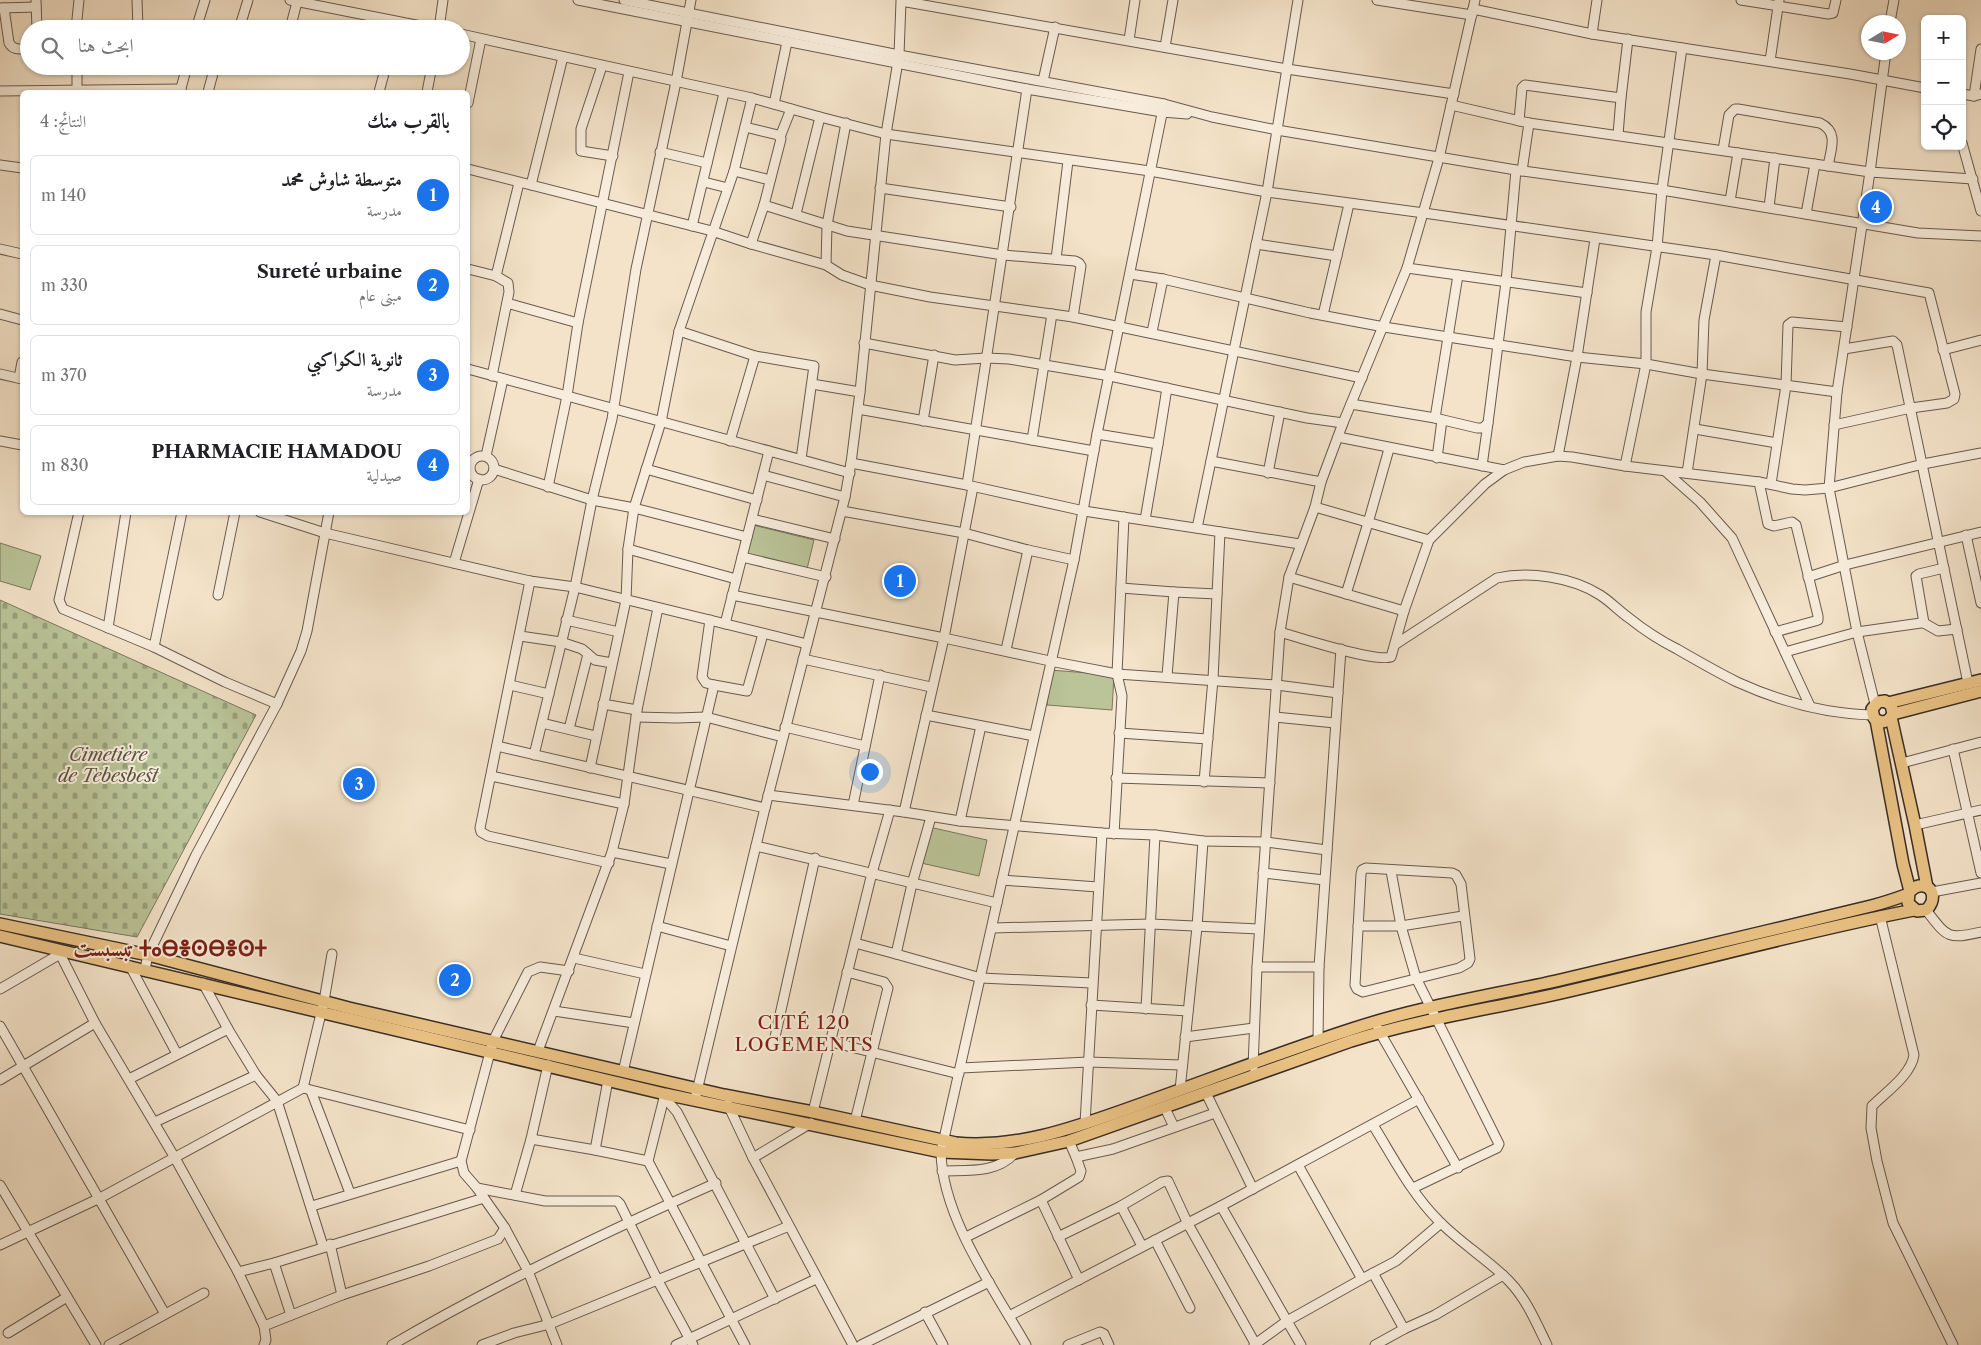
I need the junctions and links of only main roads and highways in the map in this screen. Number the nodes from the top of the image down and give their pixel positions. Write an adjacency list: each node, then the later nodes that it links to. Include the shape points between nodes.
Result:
1 (1981, 680): 3 (main road)
2 (1981, 691): 5 (main road)
3 (1888, 703): 4 (main road, via 1881,701); 5 (main road)
4 (1874, 713): 5 (main road, via 1884,722); 7 (main road)
5 (1892, 716): 6 (main road)
6 (1929, 890): 7 (main road, via 1918,886); 8 (main road, via 1933,902 1926,910)
7 (1910, 892): 8 (main road, via 1908,902); 11 (main road, via 1871,906)
8 (1914, 910): 12 (main road)
9 (0, 924): 13 (main road, via 148,955)
10 (0, 936): 13 (main road, via 59,952)
11 (1533, 986): 12 (main road); 14 (main road)
12 (1536, 999): 14 (main road)
13 (323, 1006): 16 (main road)
14 (1434, 1014): 15 (main road)
15 (1377, 1027): 17 (main road); 17 (main road, via 1318,1041)
16 (491, 1046): 18 (main road, via 538,1051); 18 (main road, via 548,1065 665,1096)
17 (1254, 1069): 18 (main road, via 1180,1090 1085,1123 1010,1142 969,1144 855,1121); 18 (main road, via 1206,1093 1165,1108 1069,1141 1015,1153 941,1152)
18 (812, 1118)

